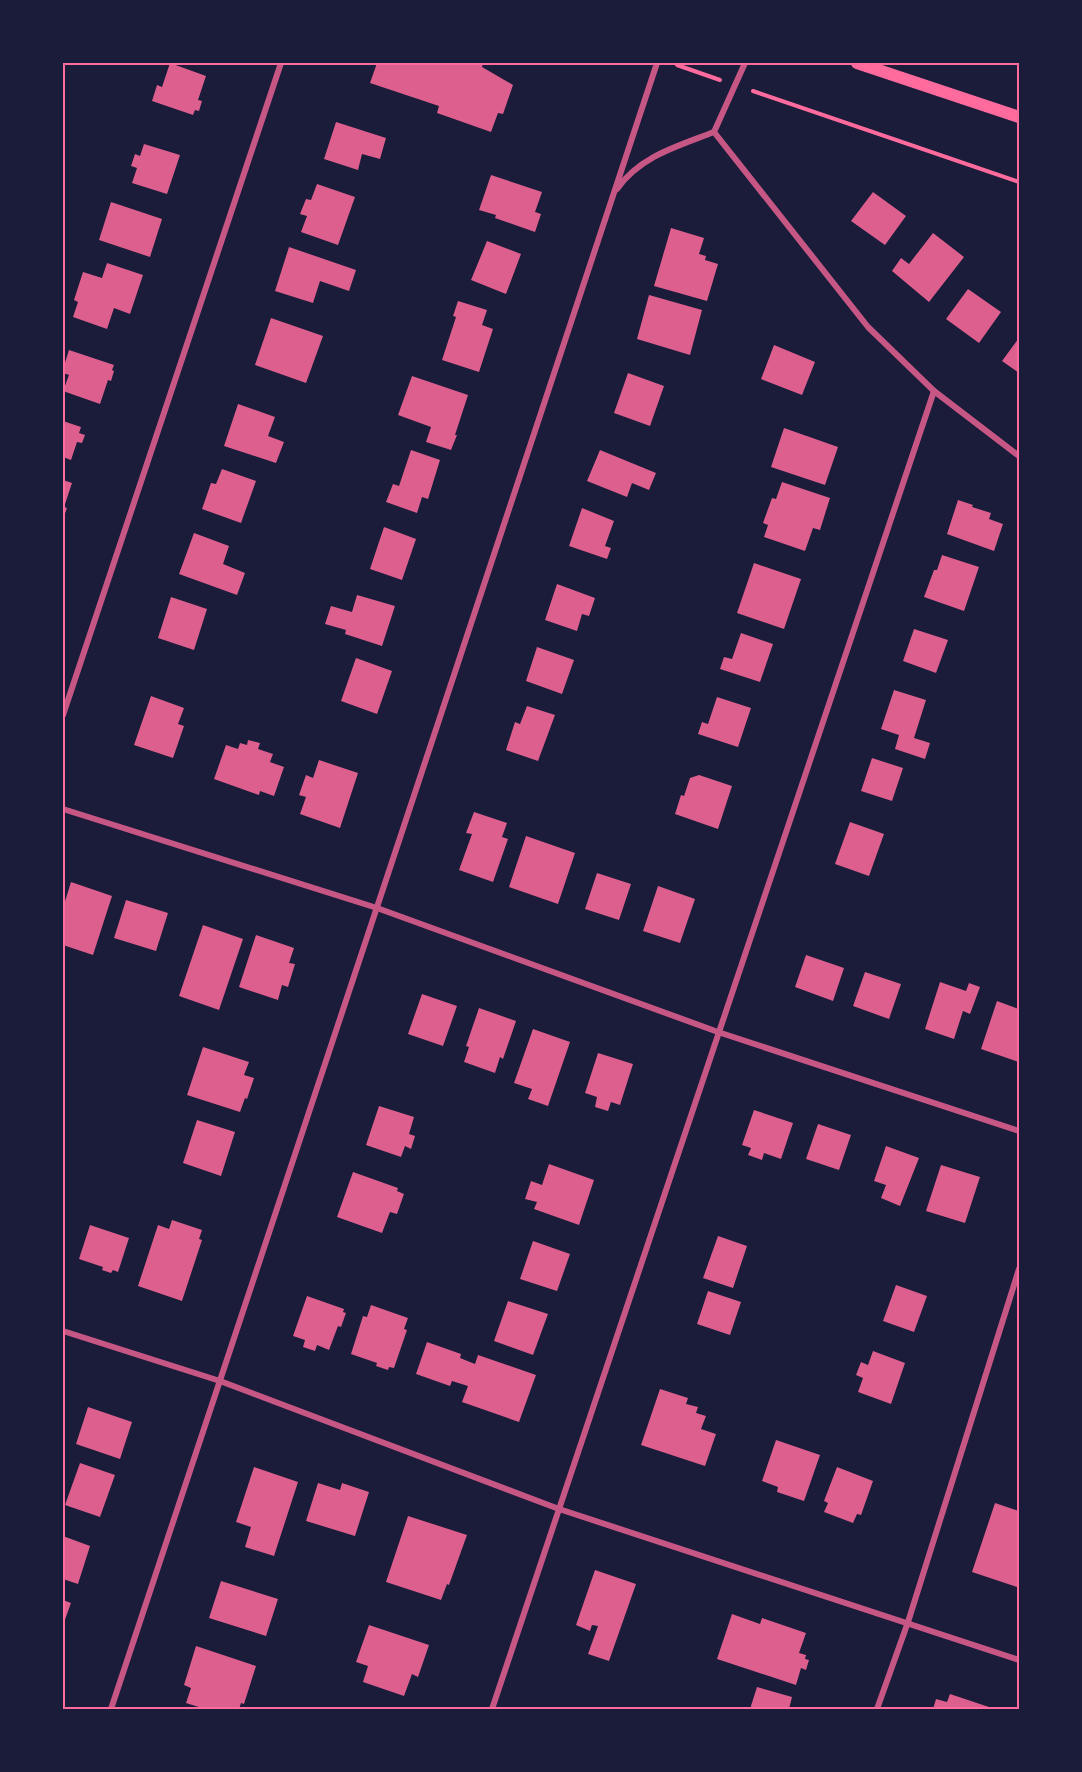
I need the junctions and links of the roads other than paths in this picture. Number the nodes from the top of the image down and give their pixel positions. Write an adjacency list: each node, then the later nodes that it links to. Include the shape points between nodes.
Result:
1 (281, 63): 10 (street)
2 (657, 63): 7 (street)
3 (745, 63): 6 (street)
4 (857, 63): 5 (main road)
5 (1019, 117)
6 (714, 132): 7 (street, via 647,159); 8 (street, via 868,327)
7 (614, 194): 12 (street)
8 (934, 391): 9 (street); 13 (street)
9 (1019, 456)
10 (63, 715)
11 (63, 809): 12 (street)
12 (377, 908): 13 (street); 17 (street)
13 (718, 1032): 14 (street); 18 (street)
14 (1019, 1131)
15 (1019, 1269): 19 (street)
16 (63, 1331): 17 (street)
17 (220, 1381): 18 (street); 21 (street)
18 (559, 1509): 19 (street); 22 (street)
19 (908, 1622): 20 (street); 23 (street)
20 (1019, 1660)
21 (111, 1709)
22 (492, 1709)
23 (877, 1709)

